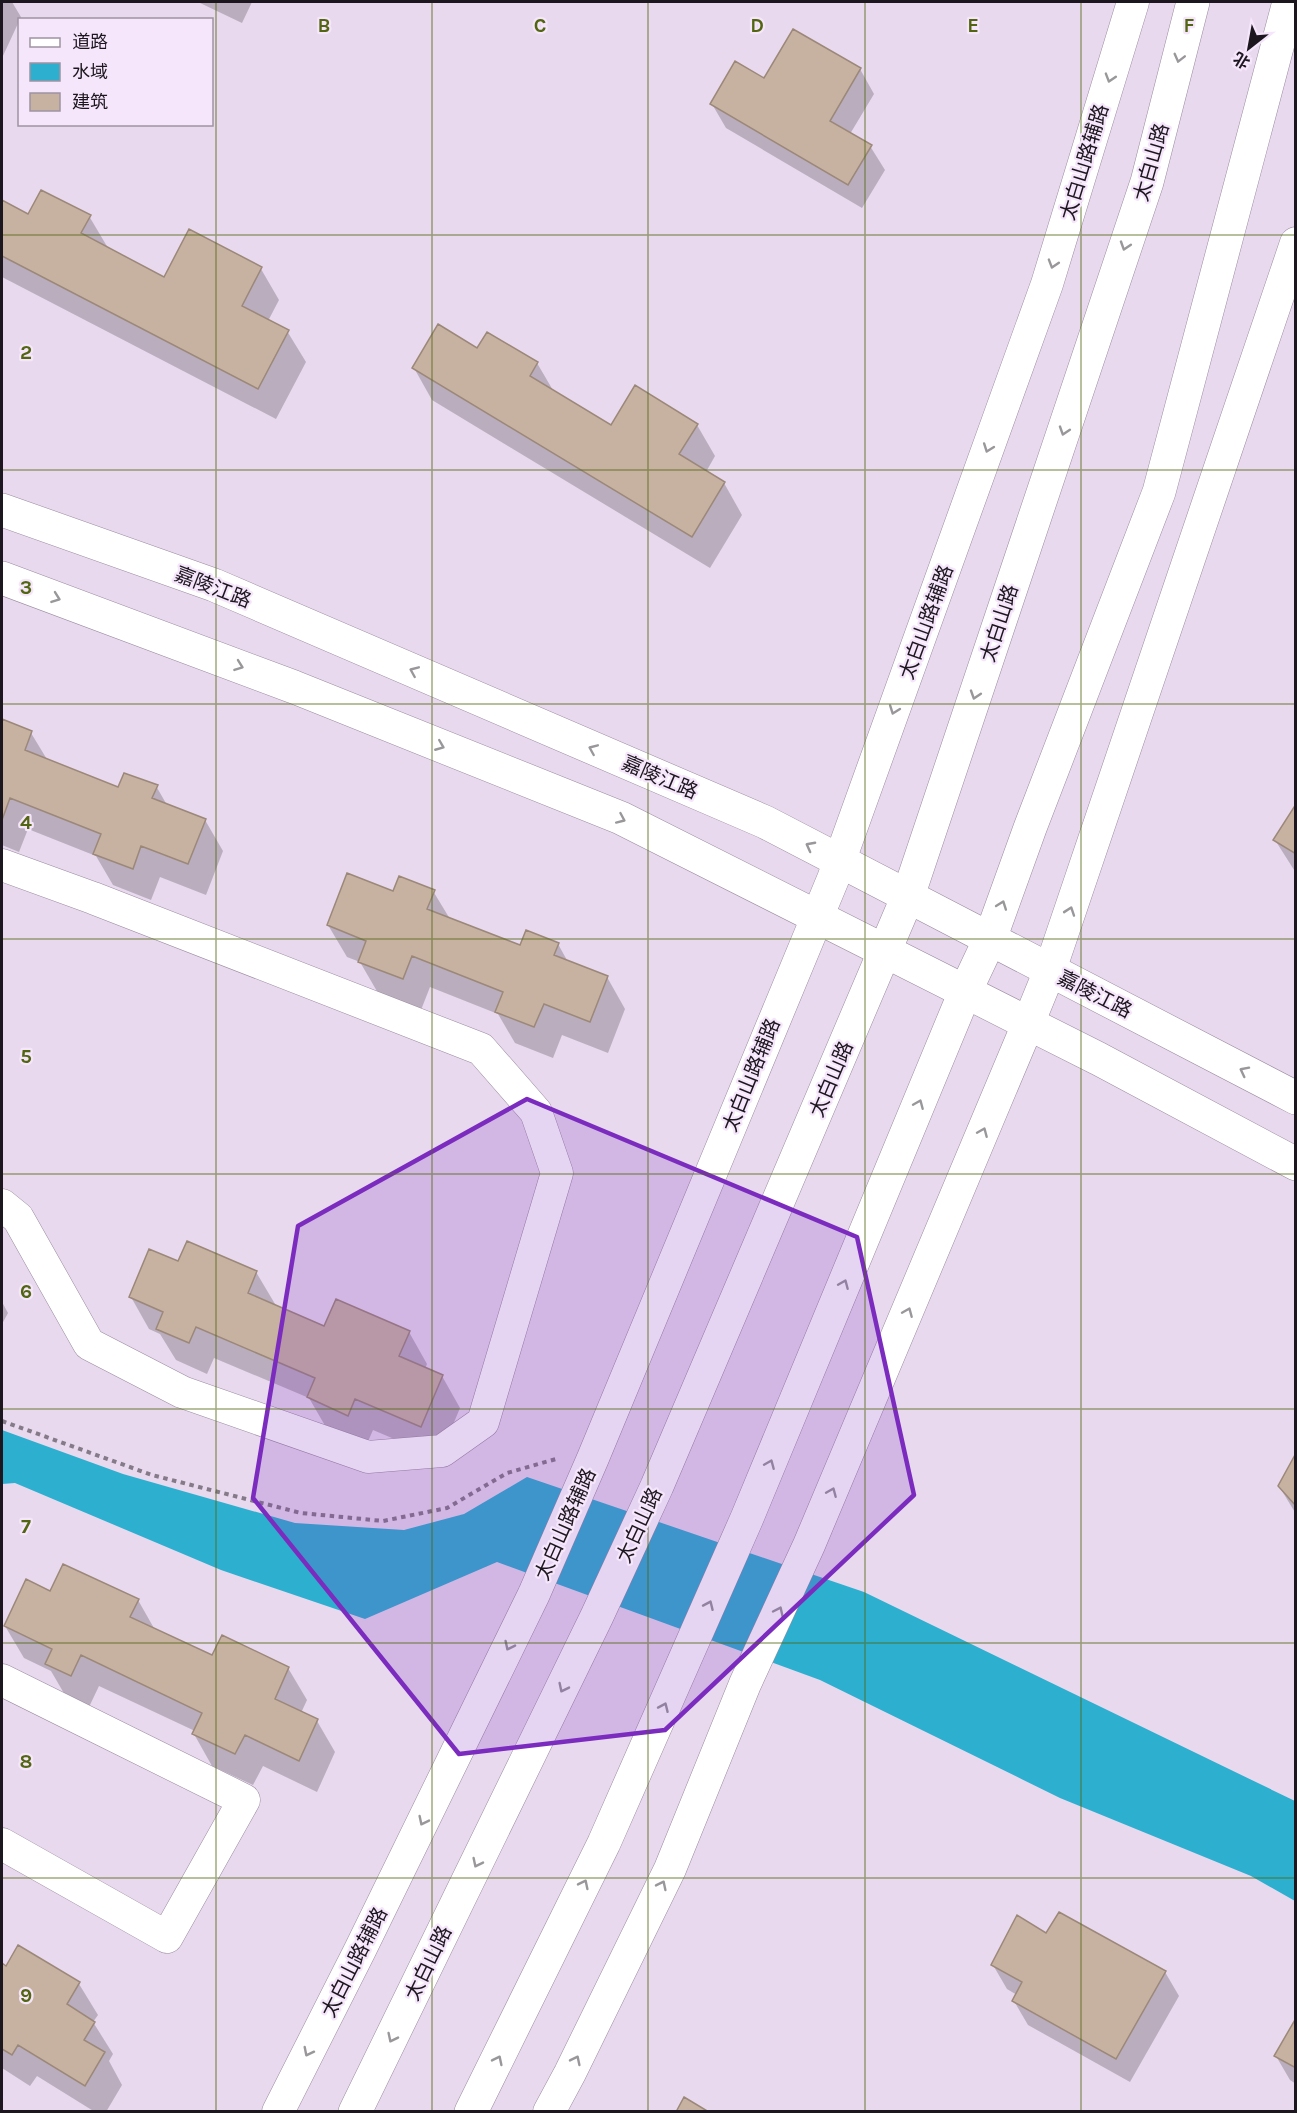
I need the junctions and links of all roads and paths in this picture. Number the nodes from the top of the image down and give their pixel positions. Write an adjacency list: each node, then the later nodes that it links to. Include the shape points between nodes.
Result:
1 (1133, 2): 7 (street, 太白山路辅路, one-way to 7, via 1047,284)
2 (1193, 2): 9 (main road, 太白山路, one-way to 9, via 1147,182)
3 (1289, 2): 11 (main road, one-way to 3, via 1158,492)
4 (1296, 243): 13 (street, one-way to 4)
5 (2, 510): 7 (main road, 嘉陵江路, one-way to 5, via 765,822 214,585)
6 (2, 578): 10 (main road, one-way to 10, via 294,687 621,818)
7 (839, 861): 9 (main road, 嘉陵江路); 10 (street, 太白山路辅路)
8 (2, 865): 18 (street, via 482,1049 536,1112 557,1173 483,1422 442,1450 368,1457 182,1392 89,1344 18,1218)
9 (908, 896): 11 (main road, 嘉陵江路); 12 (main road, 太白山路)
10 (816, 917): 12 (main road); 20 (street, 太白山路辅路)
11 (990, 939): 13 (main road, 嘉陵江路); 14 (main road)
12 (885, 952): 14 (main road); 24 (main road, 太白山路, one-way to 24, via 657,1486)
13 (1050, 970): 15 (street); 16 (main road, 嘉陵江路, one-way to 13)
14 (966, 992): 15 (main road); 25 (main road, one-way to 14, via 604,1843 747,1518)
15 (1028, 1024): 17 (main road); 26 (street, one-way to 15, via 670,1869 745,1684 809,1545)
16 (1296, 1098)
17 (1296, 1164)
18 (2, 1205)
19 (2, 1421): 20 (path, via 209,1490 301,1513 383,1521 447,1508 507,1473)
20 (596, 1453): 23 (street, 太白山路辅路, one-way to 23, via 534,1594)
21 (2, 1680): 22 (street, via 244,1800 167,1937)
22 (2, 1844)
23 (278, 2112)
24 (355, 2112)
25 (471, 2112)
26 (549, 2112)

